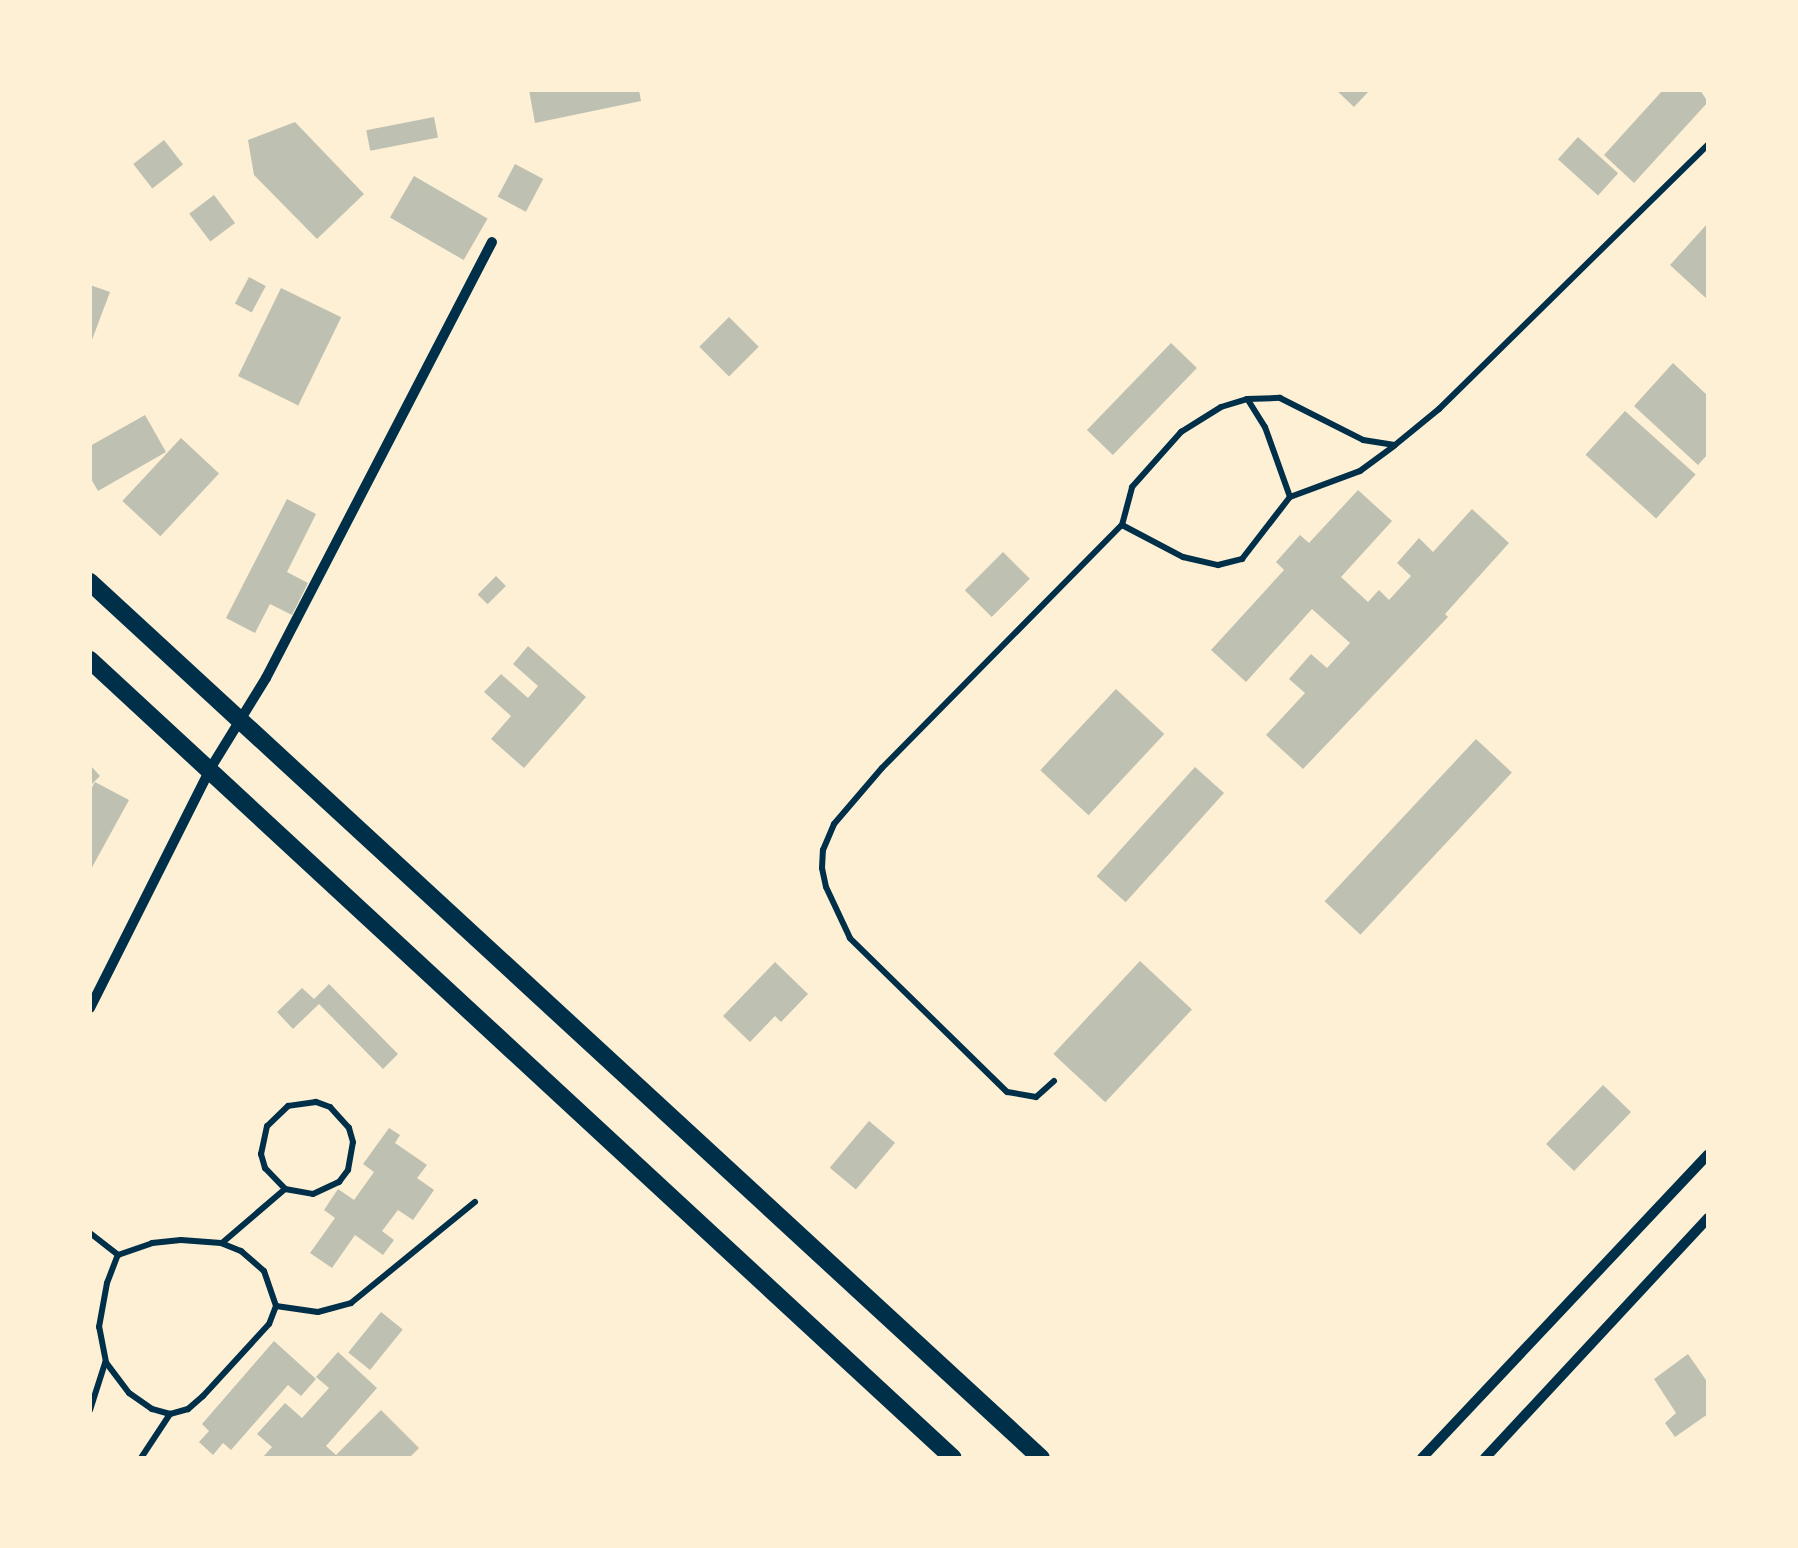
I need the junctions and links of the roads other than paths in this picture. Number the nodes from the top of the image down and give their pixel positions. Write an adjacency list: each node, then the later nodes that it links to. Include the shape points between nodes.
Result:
1 (1708, 145): 4 (lane)
2 (492, 242): 9 (street)
3 (1247, 399): 4 (lane, via 1280,398 1362,440); 5 (lane, via 1265,427); 6 (lane, via 1180,432 1149,462 1132,487)
4 (1395, 445): 5 (lane, via 1360,472)
5 (1290, 497): 6 (lane, via 1242,560 1218,565 1183,557)
6 (1122, 525): 12 (lane, via 882,768 834,824 823,850 826,887 850,938 1007,1092 1036,1097)
7 (90, 582): 9 (main road)
8 (90, 660): 10 (main road)
9 (243, 722): 10 (street); 28 (main road)
10 (210, 769): 11 (street); 27 (main road)
11 (90, 1008)
12 (1054, 1081)
13 (1708, 1156): 14 (street)
14 (1697, 1168): 15 (street); 29 (street)
15 (1708, 1177)
16 (285, 1189): 16 (lane, via 261,1154 267,1126 288,1106 316,1102 330,1108 349,1128 348,1170 313,1194); 20 (lane)
17 (475, 1202): 22 (lane, via 350,1303 318,1312)
18 (1708, 1218): 30 (street)
19 (90, 1233): 21 (lane)
20 (221, 1244): 21 (lane, via 152,1243); 22 (lane, via 242,1251 264,1271)
21 (118, 1255): 23 (lane, via 99,1327)
22 (276, 1306): 25 (lane, via 269,1324 203,1396 188,1410)
23 (106, 1362): 24 (lane); 25 (lane, via 129,1392)
24 (90, 1410)
25 (170, 1414): 26 (lane)
26 (141, 1458)
27 (954, 1458)
28 (1041, 1458)
29 (1422, 1458)
30 (1485, 1458)

